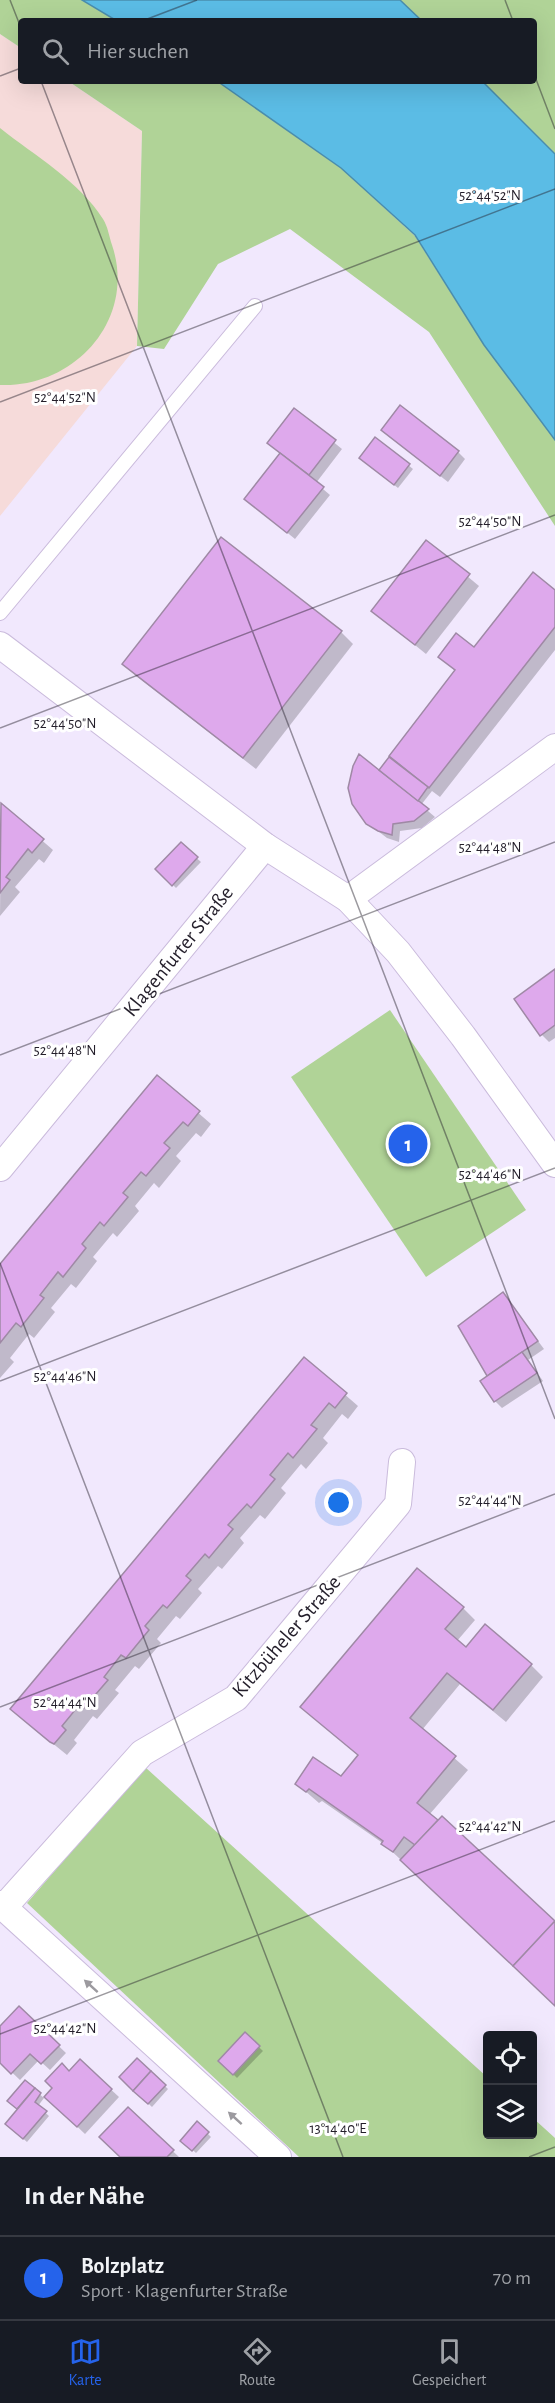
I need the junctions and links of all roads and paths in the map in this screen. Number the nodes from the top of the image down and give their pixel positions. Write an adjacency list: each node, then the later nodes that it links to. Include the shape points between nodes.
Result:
1 (255, 306): 2 (lane)
2 (0, 613)
3 (0, 645): 5 (street)
4 (555, 747): 6 (street)
5 (265, 846): 6 (street); 8 (street, Klagenfurter Straße)
6 (348, 899): 7 (street, via 398,952)
7 (555, 1164)
8 (0, 1168)
9 (402, 1462): 10 (street, Kitzbüheler Straße, via 398,1504 236,1698 142,1753)
10 (2, 1906): 11 (street, Kitzbüheler Straße, one-way to 10)
11 (278, 2157)

